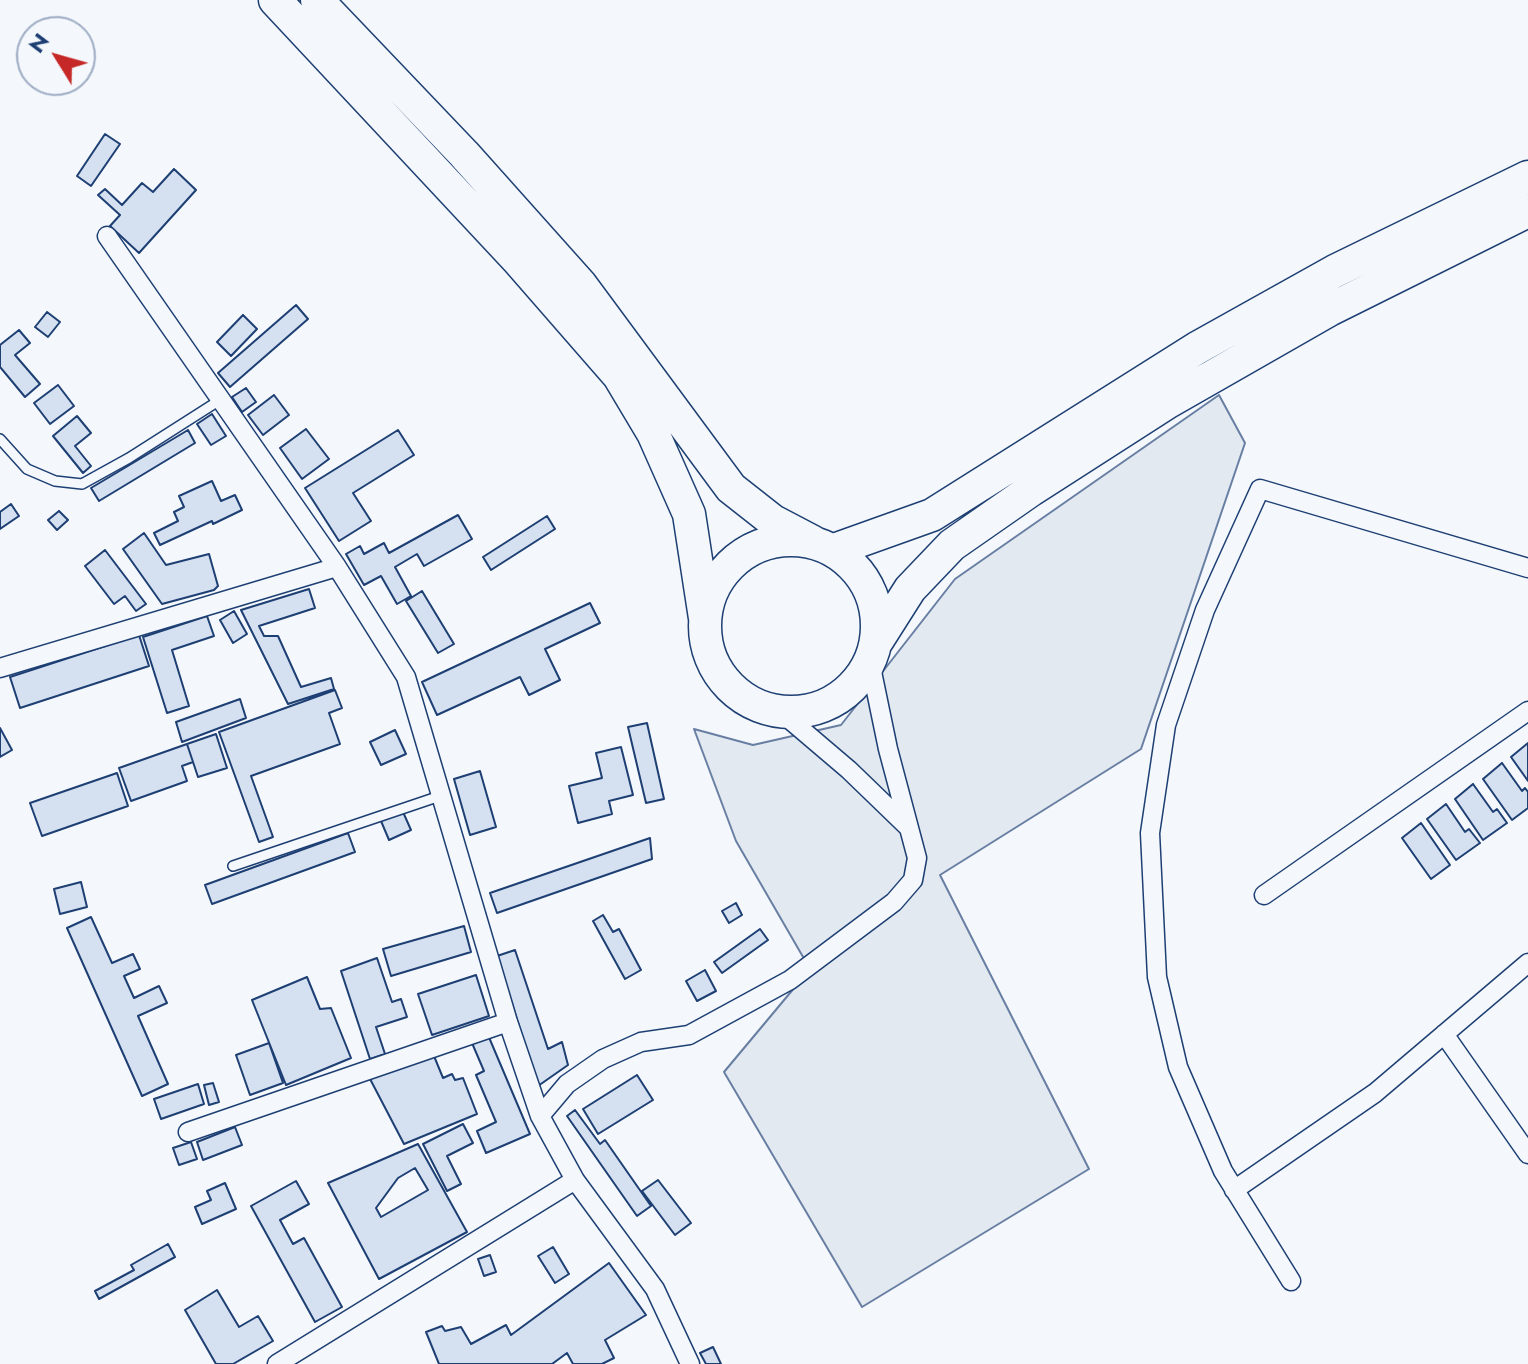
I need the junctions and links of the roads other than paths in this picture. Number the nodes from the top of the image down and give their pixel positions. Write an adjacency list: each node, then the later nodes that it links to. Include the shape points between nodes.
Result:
1 (275, 0): 11 (highway, via 619,376 653,433 689,514)
2 (317, 0): 8 (highway, via 581,285 731,488 773,521)
3 (1528, 177): 8 (highway, via 1335,271 1197,348 932,515)
4 (1528, 211): 12 (highway, via 1329,310 1168,402 1031,490 952,545 910,589)
5 (107, 236): 6 (street)
6 (220, 400): 7 (lane, via 82,484 55,481 27,469); 9 (street)
7 (0, 439)
8 (824, 546): 11 (highway, via 788,539 741,555 710,594); 12 (highway, via 851,563 865,580 878,620)
9 (337, 567): 13 (street); 16 (street, via 406,677)
10 (1528, 568): 27 (street, via 1260,489 1205,610 1166,725 1150,833 1157,977 1178,1067)
11 (705, 618): 15 (highway, via 706,645 716,670 733,691 756,706)
12 (874, 651): 15 (highway, via 855,684 834,702); 17 (street, via 888,749)
13 (0, 668)
14 (1528, 711): 19 (street)
15 (782, 713): 17 (street)
16 (440, 796): 18 (lane); 21 (street)
17 (910, 829): 23 (street, via 917,858 913,880 894,902 790,980 689,1035 641,1042 603,1059 567,1084)
18 (233, 866)
19 (1264, 895)
20 (1528, 963): 22 (street)
21 (508, 1022): 23 (street); 24 (street)
22 (1444, 1034): 25 (street); 27 (street, via 1375,1093)
23 (540, 1116): 26 (street)
24 (188, 1132)
25 (1528, 1154)
26 (575, 1180): 29 (street); 30 (street, via 655,1289)
27 (1234, 1190): 28 (street)
28 (1291, 1281)
29 (277, 1364)
30 (690, 1364)

